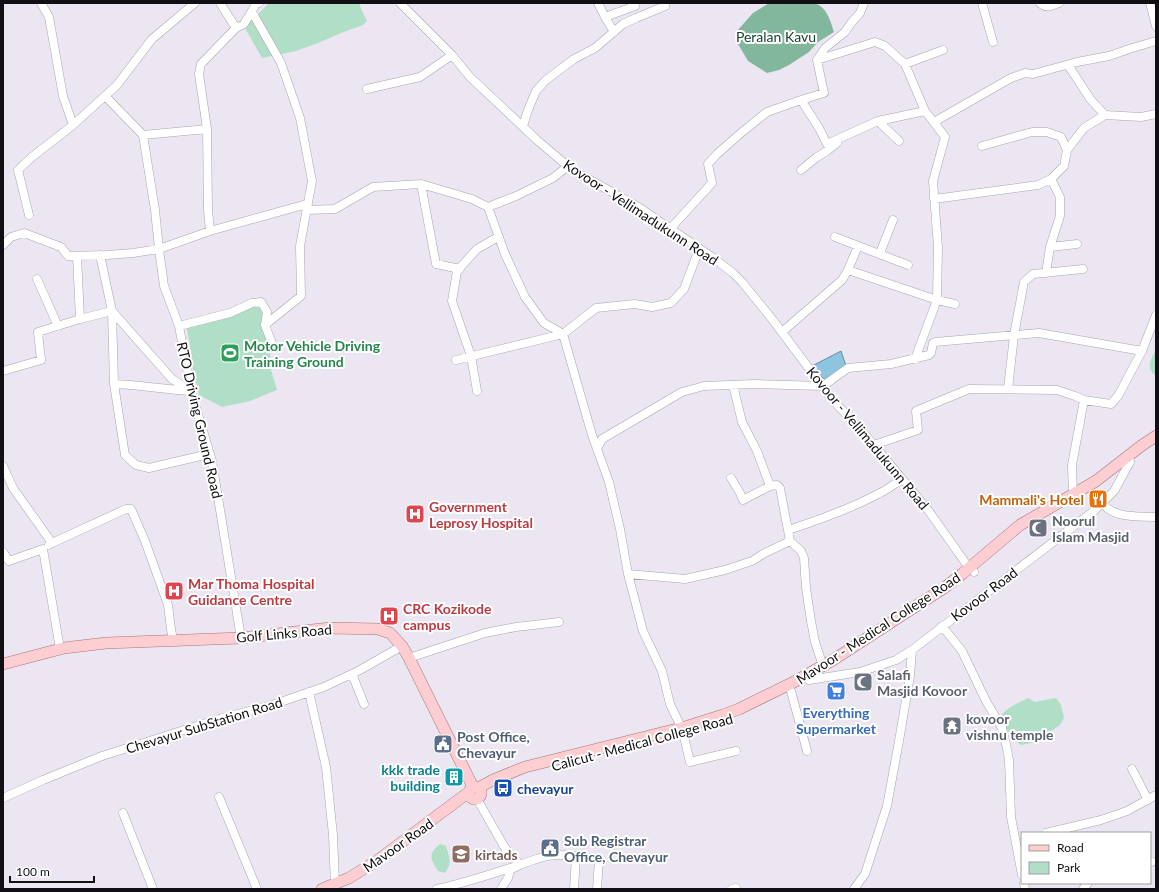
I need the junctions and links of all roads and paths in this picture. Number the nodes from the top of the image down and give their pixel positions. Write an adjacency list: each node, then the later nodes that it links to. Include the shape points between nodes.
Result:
1 (41, 3): 34 (street, via 49,17 62,96)
2 (195, 3): 27 (street, via 152,39 117,85)
3 (220, 3): 17 (street)
4 (259, 3): 14 (street)
5 (400, 3): 22 (street, Kovoor - Vellimadukunn Road)
6 (598, 3): 15 (street)
7 (864, 3): 23 (street, via 860,13 845,32 825,48)
8 (982, 3): 20 (street)
9 (1040, 3): 10 (street, via 1050,7)
10 (1059, 3)
11 (1150, 3): 16 (street)
12 (635, 6): 15 (street)
13 (662, 6): 18 (street, via 623,24)
14 (252, 12): 17 (street, via 244,24); 47 (street, via 281,63 300,118 312,181)
15 (605, 17): 18 (street)
16 (1156, 26)
17 (236, 28): 36 (street, via 201,64 199,74)
18 (614, 32): 35 (street, via 595,48 574,59 546,80 536,91)
19 (1156, 41): 25 (street, via 1109,56)
20 (993, 42)
21 (943, 50): 24 (street)
22 (452, 55): 26 (street, via 420,77); 35 (street, Kovoor - Vellimadukunn Road, via 470,77)
23 (816, 60): 24 (street, via 875,42 885,46); 28 (street, via 824,93)
24 (905, 64): 29 (street)
25 (1068, 65): 31 (street); 33 (street, via 1011,78)
26 (367, 89)
27 (105, 96): 34 (street); 37 (street)
28 (801, 100): 38 (street, via 827,144); 51 (street, via 767,112 717,154 708,164 712,183)
29 (925, 111): 32 (street); 33 (street)
30 (1156, 114): 31 (street, via 1141,117)
31 (1105, 115): 41 (street, via 1084,128)
32 (878, 121): 38 (street); 39 (street)
33 (934, 122): 46 (street, via 945,137 933,181)
34 (73, 125): 49 (street, via 18,170)
35 (523, 126): 42 (street, Kovoor - Vellimadukunn Road)
36 (207, 129): 37 (street); 52 (street)
37 (143, 135): 59 (street, RTO Driving Ground Road)
38 (845, 136): 43 (street)
39 (900, 141)
40 (982, 146): 41 (street, via 1032,132 1047,132 1061,137)
41 (1067, 150): 44 (street, via 1064,166)
42 (568, 166): 48 (street, via 553,178); 51 (street, Kovoor - Vellimadukunn Road)
43 (801, 170)
44 (1051, 179): 46 (street, via 1038,186); 58 (street, via 1060,197 1060,216)
45 (420, 184): 47 (street, via 373,187 335,209); 48 (street, via 472,199); 65 (street, via 436,264)
46 (934, 199): 70 (street, via 938,246)
47 (307, 207): 52 (street); 75 (street, via 300,246 301,296)
48 (488, 207): 53 (street)
49 (29, 214)
50 (893, 220): 61 (street)
51 (670, 228): 60 (street, Kovoor - Vellimadukunn Road)
52 (210, 230): 59 (street)
53 (498, 237): 65 (street, via 477,249); 79 (street, via 525,297 544,323)
54 (836, 237): 57 (street)
55 (1077, 244): 58 (street)
56 (3, 245): 63 (street, via 12,237 24,233 62,247 68,256)
57 (858, 246): 61 (street); 67 (street)
58 (1050, 247): 68 (street)
59 (159, 249): 62 (street); 77 (street, RTO Driving Ground Road, via 164,286)
60 (699, 249): 78 (street, Kovoor - Vellimadukunn Road, via 733,273); 79 (street, via 684,289 671,303 652,307 635,304 596,308)
61 (880, 253): 64 (street)
62 (100, 255): 63 (street); 72 (street)
63 (76, 256): 74 (street)
64 (908, 265)
65 (460, 268): 83 (street, via 457,271 452,301)
66 (1083, 269): 68 (street)
67 (848, 270): 70 (street); 78 (street, via 842,280)
68 (1046, 273): 80 (street, via 1033,274 1024,282)
69 (37, 279): 76 (street)
70 (937, 300): 71 (street); 84 (street)
71 (955, 304)
72 (112, 311): 74 (street); 87 (street); 91 (street, via 172,379)
73 (1156, 315): 82 (street)
74 (80, 318): 76 (street)
75 (265, 324): 77 (street, via 267,312 261,302); 81 (street)
76 (58, 326): 86 (street, via 38,332 41,360)
77 (179, 326): 91 (street, RTO Driving Ground Road)
78 (782, 332): 89 (street, Kovoor - Vellimadukunn Road)
79 (563, 334): 83 (street); 97 (street)
80 (1014, 335): 82 (street, via 1039,333); 84 (street, via 935,342 931,354); 90 (street)
81 (273, 346)
82 (1142, 351): 93 (street, via 1118,396 1111,404)
83 (471, 356): 85 (street); 92 (street)
84 (914, 359): 89 (street, via 848,368)
85 (456, 360)
86 (3, 371)
87 (114, 384): 91 (street); 98 (street, via 125,456 136,465 149,468)
88 (734, 385): 89 (street); 97 (street, via 704,386 682,392 602,439); 103 (street, via 742,422 757,451)
89 (823, 386): 96 (street, Kovoor - Vellimadukunn Road)
90 (1008, 389): 93 (street, via 1057,390); 96 (street, via 969,388 916,411 918,430)
91 (191, 391): 98 (street, RTO Driving Ground Road)
92 (477, 391)
93 (1084, 400): 104 (street, via 1072,465)
94 (1156, 436): 99 (main road, Mavoor - Medical College Road)
95 (1156, 443): 99 (main road)
96 (874, 445): 102 (street, Kovoor - Vellimadukunn Road)
97 (597, 449): 115 (street, via 616,509)
98 (209, 454): 118 (street, RTO Driving Ground Road)
99 (1129, 459): 104 (main road, Mavoor - Medical College Road); 105 (street, Kovoor Road, via 1114,491); 111 (main road, via 1099,486 1024,530)
100 (3, 466): 109 (street, via 13,488)
101 (731, 478): 103 (street, via 743,500)
102 (902, 479): 107 (street, via 880,494); 114 (street, Kovoor - Vellimadukunn Road)
103 (770, 486): 107 (street, via 777,485 780,488)
104 (1073, 495): 111 (main road, Mavoor - Medical College Road, via 1020,525)
105 (1102, 503): 106 (street, via 1107,509 1122,515); 117 (street, Kovoor Road)
106 (1156, 517)
107 (788, 530): 108 (street)
108 (790, 541): 115 (street, via 752,561 685,579); 125 (street, via 801,551 804,558 811,621)
109 (52, 543): 110 (street); 119 (street, via 131,509 168,605)
110 (43, 549): 113 (street); 121 (street)
111 (994, 551): 114 (main road, Mavoor - Medical College Road)
112 (3, 552): 113 (street)
113 (6, 564)
114 (972, 570): 125 (main road, Mavoor - Medical College Road); 127 (main road, Calicut - Medical College Road, via 947,592 836,665)
115 (628, 574): 131 (street, via 643,631 662,671 670,704)
116 (559, 622): 123 (street, via 485,633)
117 (942, 626): 122 (street, Kovoor Road); 142 (street, via 962,651 986,702 1002,728 1009,760 1011,817)
118 (241, 638): 119 (main road, Golf Links Road); 120 (main road, Golf Links Road, via 330,628 378,629 390,633)
119 (173, 640): 121 (main road, Golf Links Road, via 106,643)
120 (402, 646): 123 (main road, Golf Links Road); 126 (street, Chevayur SubStation Road)
121 (60, 649): 124 (main road, Golf Links Road)
122 (912, 650): 127 (street, Kovoor Road, via 896,660 860,672); 154 (street, via 910,676 887,806 865,874)
123 (409, 658): 135 (main road, Golf Links Road)
124 (3, 664)
125 (823, 666): 127 (main road, Mavoor - Medical College Road)
126 (352, 674): 129 (street, Chevayur SubStation Road); 130 (street)
127 (804, 681): 128 (main road, Calicut - Medical College Road); 131 (main road, Mavoor - Medical College Road)
128 (791, 691): 131 (main road, Calicut - Medical College Road, via 741,714); 133 (street)
129 (309, 692): 138 (street, Chevayur SubStation Road, via 102,756); 146 (street, via 326,768)
130 (364, 704)
131 (682, 730): 132 (street, via 690,762); 135 (main road, Mavoor - Medical College Road, via 525,767 493,780)
132 (736, 751)
133 (807, 751)
134 (1132, 769): 139 (street)
135 (475, 793): 145 (street, via 505,848); 146 (main road, Mavoor Road)
136 (1156, 795): 139 (street)
137 (219, 797): 148 (street)
138 (3, 798)
139 (1148, 800): 141 (street, via 1101,820)
140 (123, 813): 147 (street)
141 (1050, 832)
142 (1019, 842): 144 (street)
143 (576, 856): 145 (street, via 556,855 534,859); 152 (street); 153 (street, via 600,860)
144 (1021, 864)
145 (520, 865): 150 (street); 151 (street, via 510,870)
146 (336, 886): 149 (main road, Mavoor Road)
147 (153, 889)
148 (257, 889)
149 (322, 889)
150 (437, 889)
151 (502, 889)
152 (574, 889)
153 (597, 889)
154 (854, 889)

